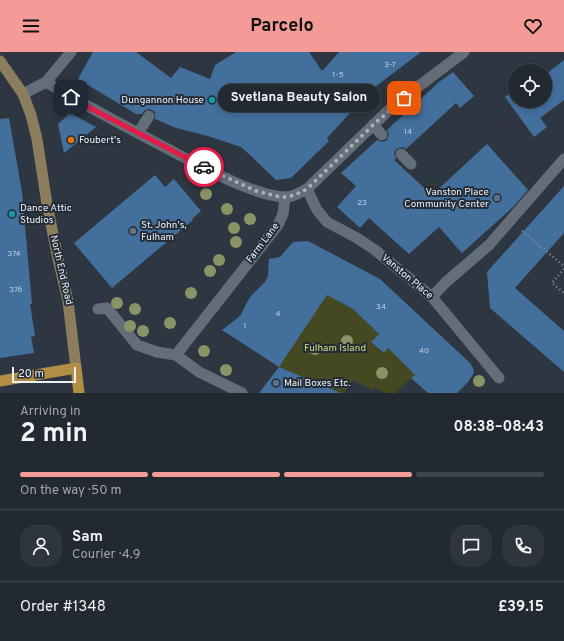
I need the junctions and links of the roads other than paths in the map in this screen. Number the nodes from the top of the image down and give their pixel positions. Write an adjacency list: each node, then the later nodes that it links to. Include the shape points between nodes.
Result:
1 (71, 52): 4 (street)
2 (464, 52): 7 (street, via 394,105)
3 (0, 60): 5 (main road, North End Road)
4 (46, 82): 5 (street); 8 (street)
5 (23, 94): 18 (main road, North End Road, via 37,139 47,204 68,301)
6 (149, 116): 8 (street)
7 (373, 125): 9 (street); 13 (street)
8 (138, 133): 14 (street, via 256,191)
9 (382, 135)
10 (401, 154): 12 (street)
11 (564, 159): 15 (street, via 489,245)
12 (411, 164)
13 (307, 189): 14 (street); 15 (street, Vanston Place, via 317,210 327,222 376,250)
14 (285, 197): 17 (street, Farm Lane, via 283,214 278,225)
15 (432, 297): 19 (street, Vanston Place)
16 (98, 309): 17 (street, via 107,308 137,345)
17 (176, 355): 22 (street, via 199,372)
18 (76, 368): 20 (main road); 21 (main road, North End Road)
19 (499, 378)
20 (0, 381)
21 (79, 393)
22 (242, 393)

